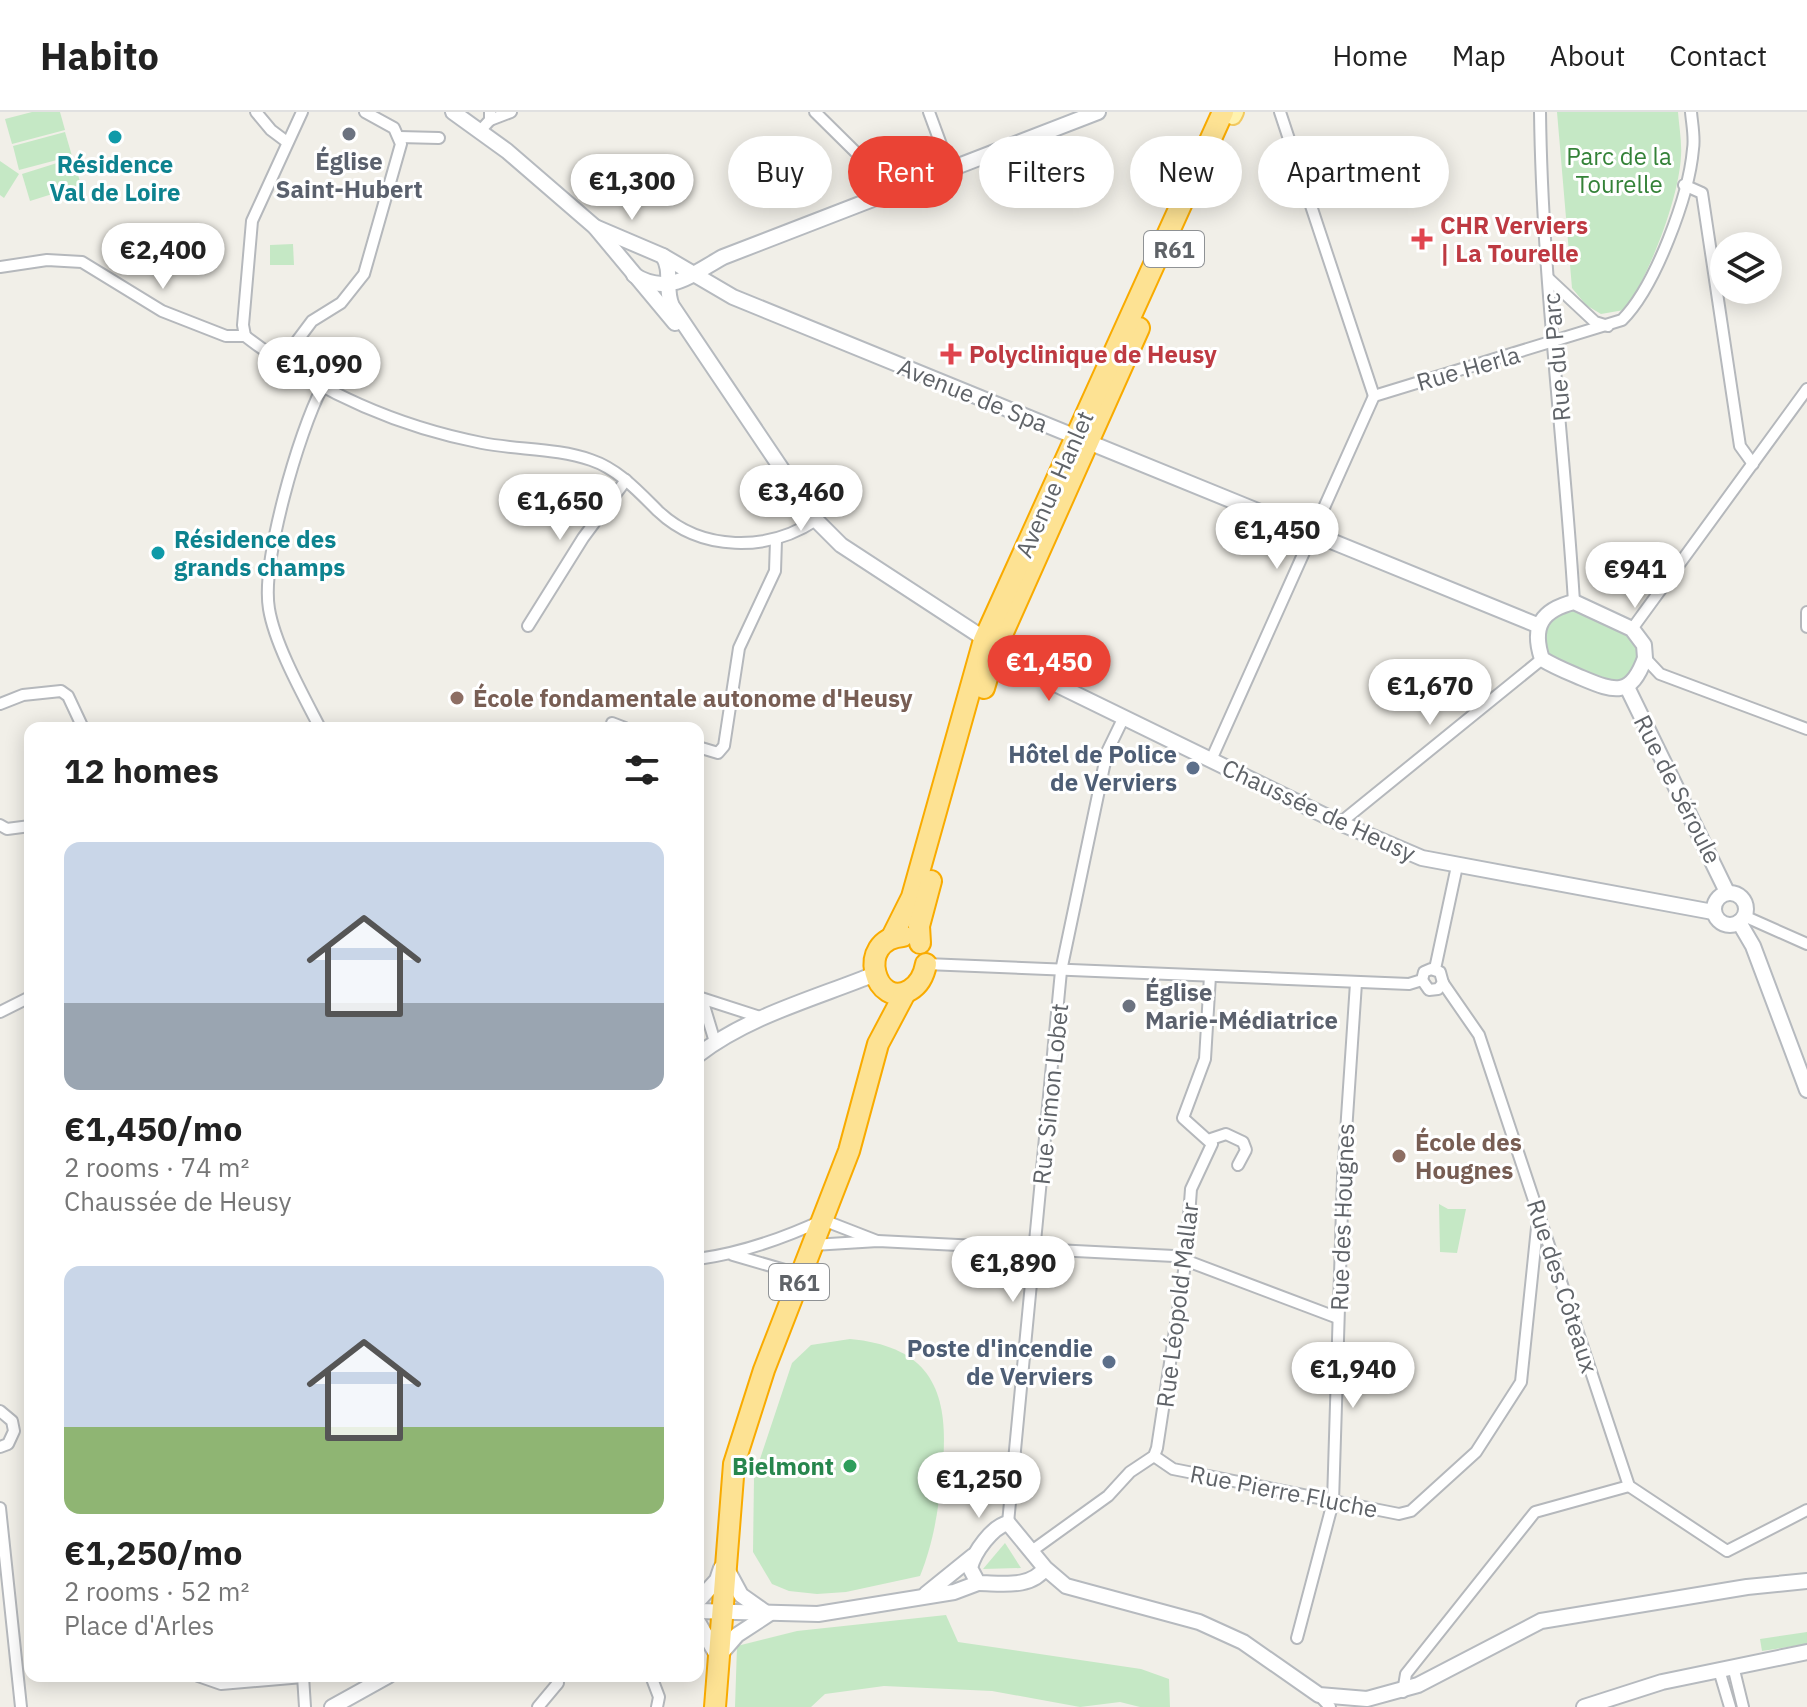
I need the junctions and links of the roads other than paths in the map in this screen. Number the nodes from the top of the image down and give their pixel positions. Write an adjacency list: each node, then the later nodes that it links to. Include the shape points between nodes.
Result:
1 (256, 112): 17 (street)
2 (302, 112): 17 (street)
3 (365, 112): 15 (street, via 394,128)
4 (453, 112): 13 (street)
5 (511, 112): 13 (street)
6 (815, 112): 18 (street)
7 (929, 112): 14 (street)
8 (1098, 112): 19 (street)
9 (1280, 112): 38 (street)
10 (1540, 112): 28 (street, Rue du Parc)
11 (1691, 112): 20 (street, Rue Herla, via 1693,150)
12 (1230, 113): 39 (highway, Avenue Hanlet / R61)
13 (487, 121): 22 (street)
14 (938, 136)
15 (399, 137): 16 (street); 35 (street, via 399,156 364,274 341,303 312,321)
16 (439, 138)
17 (287, 142): 33 (street, via 252,221)
18 (848, 145)
19 (963, 164)
20 (1684, 185): 31 (street, Rue Herla, via 1662,256 1636,306); 40 (street, via 1702,193 1740,446)
21 (848, 207): 24 (street)
22 (595, 227): 23 (street, Avenue de Spa); 27 (street)
23 (663, 257): 24 (street); 26 (street, Avenue de Spa); 27 (street, via 642,258); 29 (street)
24 (723, 257): 26 (street); 30 (street, via 717,279)
25 (0, 267): 33 (street, via 47,260 82,262 162,311 226,336)
26 (692, 272): 29 (street); 30 (street, Avenue de Spa)
27 (634, 275): 29 (street, Avenue de Spa); 32 (street)
28 (1549, 279): 31 (street, via 1595,322); 34 (street, Rue du Parc)
29 (671, 290): 30 (street, Avenue de Spa); 32 (street)
30 (726, 294): 39 (street, Avenue de Spa)
31 (1608, 326): 34 (street, Rue Herla)
32 (689, 334): 42 (street, Chaussée de Heusy)
33 (245, 336): 35 (street)
34 (1556, 342): 38 (street, Rue Herla); 45 (street, Rue du Parc)
35 (282, 361): 36 (street)
36 (322, 388): 41 (street, via 434,433 592,460); 58 (street, via 291,471 267,596 275,628)
37 (1807, 389): 40 (street)
38 (1374, 396): 43 (street)
39 (1082, 440): 43 (street, Avenue de Spa); 51 (highway, Avenue Hanlet / R61)
40 (1753, 464): 50 (street)
41 (626, 480): 44 (street, via 684,531 711,540); 48 (street)
42 (816, 520): 44 (street); 51 (street, Chaussée de Heusy, via 865,563)
43 (1313, 534): 47 (street, Avenue de Spa); 61 (street)
44 (776, 540): 60 (street, via 775,571 739,648 724,746 718,753)
45 (1574, 602): 47 (street, via 1548,611); 50 (street)
46 (1807, 612): 49 (street)
47 (1537, 625): 53 (street)
48 (528, 626)
49 (1807, 627)
50 (1632, 629): 52 (street, via 1644,645)
51 (990, 644): 56 (street, Chaussée de Heusy); 70 (highway, Avenue Hanlet / R61, via 920,869); 71 (highway, R61, via 924,903)
52 (1645, 658): 54 (street); 59 (street, via 1660,674)
53 (1542, 659): 54 (street, via 1606,689); 62 (street)
54 (1627, 687): 66 (street, Rue de Séroule)
55 (0, 704): 57 (street, via 23,695 61,691)
56 (1123, 719): 61 (street, Chaussée de Heusy); 76 (street, Rue Simon Lobet, via 1107,752)
57 (80, 722)
58 (317, 722)
59 (1807, 729)
60 (704, 749)
61 (1211, 760): 62 (street, Chaussée de Heusy)
62 (1340, 823): 65 (street, Chaussée de Heusy, via 1422,858)
63 (0, 825): 64 (street)
64 (24, 827)
65 (1457, 866): 67 (street, Chaussée de Heusy); 75 (street)
66 (1727, 892): 67 (street, via 1717,899); 68 (street, via 1742,898)
67 (1713, 912): 68 (street, via 1724,924)
68 (1742, 919): 69 (street); 73 (street)
69 (1772, 928): 72 (street); 73 (street)
70 (892, 937): 71 (highway, via 909,936); 78 (highway, R61, via 875,957)
71 (920, 943): 74 (main road, R61)
72 (1807, 944)
73 (1753, 946): 91 (street)
74 (926, 964): 76 (street); 82 (highway, R61, via 920,981)
75 (1435, 969): 79 (street, via 1424,972); 81 (street)
76 (1061, 971): 77 (street); 98 (street, Rue Simon Lobet)
77 (1210, 976): 80 (street); 92 (street, via 1205,1059 1183,1118 1192,1130)
78 (878, 980): 82 (highway, via 894,993); 87 (street); 89 (highway, R61)
79 (1422, 980): 80 (street); 81 (street, via 1429,990)
80 (1356, 983): 103 (street, Rue des Hougnes)
81 (1446, 986): 94 (street, Rue des Côteaux, via 1479,1035)
82 (905, 993): 89 (highway, R61)
83 (704, 999): 87 (street)
84 (24, 1000): 86 (street)
85 (704, 1010): 88 (street)
86 (0, 1012)
87 (763, 1018): 88 (street)
88 (715, 1042): 90 (street)
89 (878, 1044): 95 (highway, R61, via 849,1151)
90 (704, 1050)
91 (1807, 1090)
92 (1211, 1139): 93 (street, via 1226,1134 1243,1142 1246,1150); 101 (street, Rue Léopold Mallar, via 1211,1150 1191,1189)
93 (1238, 1165)
94 (1539, 1213): 107 (street, Rue des Côteaux); 108 (street, Rue Pierre Fluche, via 1521,1382 1481,1445 1405,1514)
95 (823, 1220): 96 (street); 97 (highway, R61); 99 (street, via 786,1238)
96 (878, 1241): 97 (street); 98 (street)
97 (813, 1245): 102 (highway, R61)
98 (1035, 1249): 101 (street); 111 (street, Rue Simon Lobet)
99 (731, 1254): 100 (street); 102 (street)
100 (704, 1258)
101 (1186, 1258): 103 (street); 106 (street, Rue Léopold Mallar)
102 (802, 1275): 114 (highway, R61, via 734,1464)
103 (1338, 1318): 108 (street, Rue des Hougnes)
104 (0, 1411): 105 (street, via 12,1421 14,1431 8,1444)
105 (0, 1447)
106 (1154, 1456): 108 (street, Rue Pierre Fluche, via 1173,1469); 112 (street)
107 (1629, 1486): 110 (street, via 1727,1551); 134 (street, via 1535,1512 1406,1674)
108 (1333, 1502): 124 (street, Rue des Hougnes)
109 (0, 1508): 136 (street)
110 (1807, 1510)
111 (1008, 1523): 112 (street); 113 (street, via 1000,1525)
112 (1033, 1550): 115 (street)
113 (973, 1556): 117 (street, via 970,1568); 119 (street)
114 (724, 1560): 118 (street, via 717,1580); 121 (highway, R61); 122 (street, via 741,1595)
115 (1045, 1568): 117 (street, via 1038,1579 1026,1583); 135 (street, via 1066,1586 1199,1622 1243,1642)
116 (1807, 1581): 134 (street, via 1541,1621)
117 (978, 1583): 119 (street)
118 (704, 1594)
119 (926, 1594): 122 (street, via 818,1614)
120 (704, 1611): 121 (street)
121 (721, 1612): 122 (street); 126 (highway, R61)
122 (769, 1614): 126 (street, via 737,1635)
123 (704, 1632): 126 (street)
124 (1297, 1638)
125 (1807, 1652): 127 (street)
126 (718, 1657): 141 (highway, R61)
127 (1726, 1668): 143 (street); 144 (street); 145 (street)
128 (215, 1682): 129 (street)
129 (244, 1682)
130 (303, 1682): 137 (street)
131 (377, 1682): 138 (street)
132 (653, 1682): 140 (street)
133 (558, 1683): 139 (street)
134 (1403, 1692): 135 (street, via 1367,1699)
135 (1319, 1695): 142 (street)
136 (21, 1707)
137 (305, 1707)
138 (332, 1707)
139 (538, 1707)
140 (657, 1707)
141 (715, 1707)
142 (1330, 1707)
143 (1584, 1707)
144 (1730, 1707)
145 (1743, 1707)

